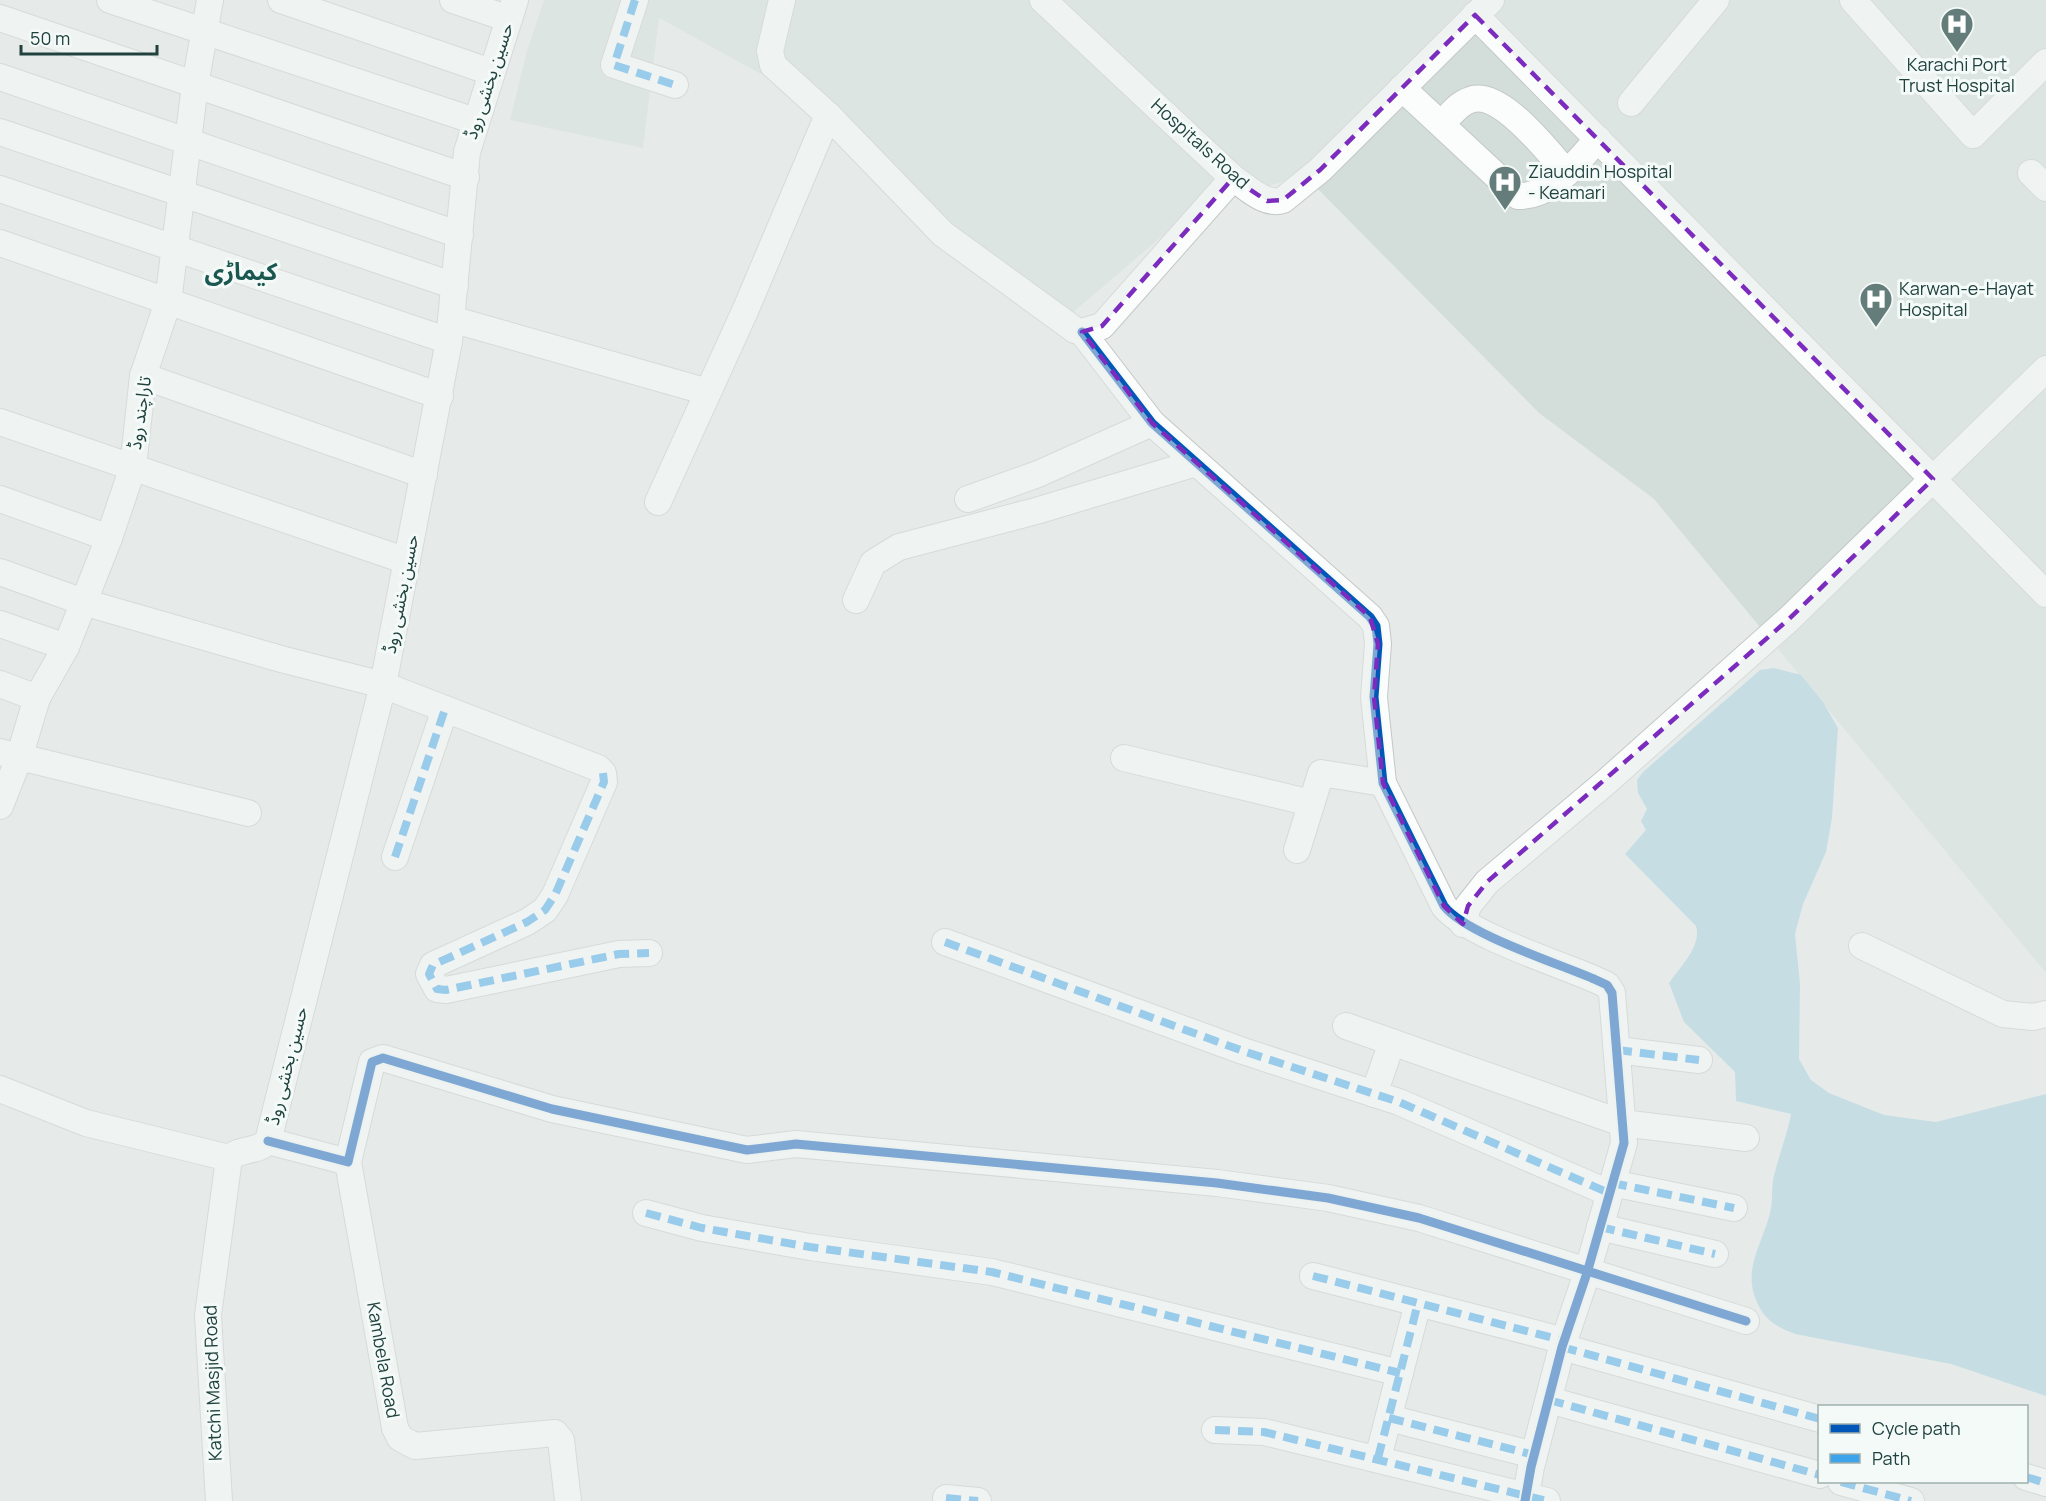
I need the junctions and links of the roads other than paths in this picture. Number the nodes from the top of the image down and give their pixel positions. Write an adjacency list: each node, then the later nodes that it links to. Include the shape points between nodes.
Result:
1 (110, 0): 13 (street)
2 (210, 0): 13 (street, تاراچند روڈ)
3 (281, 0): 15 (street)
4 (453, 0): 11 (street)
5 (635, 0): 18 (street, via 614,65)
6 (782, 0): 21 (street, via 770,51 773,65)
7 (1043, 0): 29 (street, Hospitals Road)
8 (1716, 0): 20 (street)
9 (1853, 0): 14 (street, via 1974,135)
10 (1483, 8): 19 (street, Hospitals Road); 25 (street)
11 (512, 9): 15 (street, حسین بخشی روڈ)
12 (0, 18): 17 (street)
13 (204, 31): 17 (street, تاراچند روڈ); 22 (street)
14 (2046, 62)
15 (491, 72): 22 (street, حسین بخشی روڈ)
16 (0, 77): 26 (street)
17 (195, 85): 26 (street, تاراچند روڈ); 28 (street)
18 (675, 85)
19 (1402, 88): 23 (street); 29 (street, Hospitals Road, via 1320,170 1282,200 1267,201)
20 (1631, 103)
21 (828, 115): 38 (street, via 943,234); 41 (street)
22 (475, 121): 28 (street, حسین بخشی روڈ)
23 (1442, 124): 27 (street, via 1518,196 1546,189); 27 (street, via 1472,98 1488,99 1506,109)
24 (0, 132): 31 (street)
25 (1598, 140): 27 (street); 48 (street)
26 (188, 142): 31 (street, تاراچند روڈ); 32 (street)
27 (1566, 172)
28 (466, 177): 32 (street, حسین بخشی روڈ)
29 (1233, 178): 38 (street, via 1102,326)
30 (0, 189): 34 (street)
31 (182, 194): 34 (street, تاراچند روڈ); 35 (street)
32 (460, 235): 35 (street, حسین بخشی روڈ)
33 (0, 243): 36 (street)
34 (175, 248): 36 (street, تاراچند روڈ); 37 (street)
35 (455, 286): 37 (street, حسین بخشی روڈ)
36 (168, 302): 40 (street, تاراچند روڈ); 42 (street)
37 (450, 330): 41 (street); 42 (street, حسین بخشی روڈ)
38 (1082, 332): 44 (street)
39 (2046, 369): 48 (street)
40 (143, 376): 46 (street, تاراچند روڈ); 47 (street)
41 (708, 392): 51 (street)
42 (440, 396): 47 (street, حسین بخشی روڈ)
43 (0, 422): 46 (street)
44 (1152, 423): 45 (street); 50 (street, via 1038,474)
45 (1196, 462): 56 (street, via 1036,511 899,547 873,563); 66 (street, via 1376,626 1374,698)
46 (133, 467): 52 (street, تاراچند روڈ); 53 (street)
47 (424, 475): 53 (street, حسین بخشی روڈ)
48 (1933, 479): 55 (street); 72 (street, via 1789,619 1487,882 1468,906)
49 (0, 499): 52 (street)
50 (968, 499)
51 (658, 502)
52 (109, 538): 57 (street, تاراچند روڈ)
53 (407, 561): 61 (street, حسین بخشی روڈ)
54 (0, 572): 57 (street)
55 (2046, 594)
56 (856, 600)
57 (83, 602): 59 (street, تاراچند روڈ); 61 (street)
58 (0, 624): 59 (street)
59 (66, 647): 62 (street, تاراچند روڈ)
60 (0, 684): 62 (street)
61 (383, 685): 63 (street); 85 (street, حسین بخشی روڈ)
62 (37, 698): 64 (street, تاراچند روڈ)
63 (445, 709): 71 (street); 75 (street, via 598,768 604,782 545,910 433,965 429,974 436,989 619,954)
64 (10, 755): 68 (street, تاراچند روڈ); 69 (street)
65 (1124, 758): 67 (street)
66 (1383, 783): 67 (street, via 1322,773); 72 (street, via 1444,906)
67 (1311, 803): 70 (street)
68 (0, 806)
69 (248, 813)
70 (1297, 850)
71 (395, 856)
72 (1463, 924): 79 (street, via 1607,985 1612,993)
73 (945, 942): 82 (street, via 1243,1051)
74 (1862, 946): 76 (street, via 2003,1014)
75 (649, 953)
76 (2046, 1014)
77 (1346, 1026): 78 (street)
78 (1392, 1042): 82 (street); 83 (street)
79 (1617, 1050): 80 (street); 83 (street)
80 (1699, 1060)
81 (0, 1089): 86 (street, via 86,1123)
82 (1374, 1094): 88 (street)
83 (1622, 1123): 84 (street); 88 (street, via 1624,1143)
84 (1746, 1138)
85 (268, 1141): 86 (street, حسین بخشی روڈ); 87 (street)
86 (229, 1158): 111 (street, Katchi Masjid Road, via 208,1316)
87 (348, 1162): 93 (street, via 372,1062 383,1058 552,1109 747,1150 796,1144 1328,1198 1419,1218); 112 (street, Kambela Road, via 395,1428 400,1438 415,1446 555,1433 561,1440)
88 (1611, 1188): 89 (street); 91 (street)
89 (1734, 1208)
90 (646, 1214): 98 (street, via 810,1248 992,1272)
91 (1599, 1227): 92 (street); 93 (street)
92 (1715, 1254)
93 (1587, 1273): 96 (street); 97 (street)
94 (1312, 1276): 95 (street)
95 (1418, 1303): 97 (street); 98 (street)
96 (1746, 1321)
97 (1564, 1344): 99 (street); 101 (street)
98 (1400, 1373): 100 (street)
99 (1549, 1400): 103 (street); 105 (street)
100 (1389, 1418): 103 (street); 104 (street)
101 (1818, 1418)
102 (1215, 1430): 104 (street, via 1264,1432)
103 (1534, 1455): 110 (street)
104 (1378, 1458): 110 (street)
105 (1818, 1475)
106 (2028, 1478): 108 (street)
107 (1845, 1483): 114 (street)
108 (2046, 1483)
109 (946, 1498): 113 (street)
110 (1532, 1499)
111 (219, 1501)
112 (568, 1501)
113 (978, 1501)
114 (1911, 1501)

